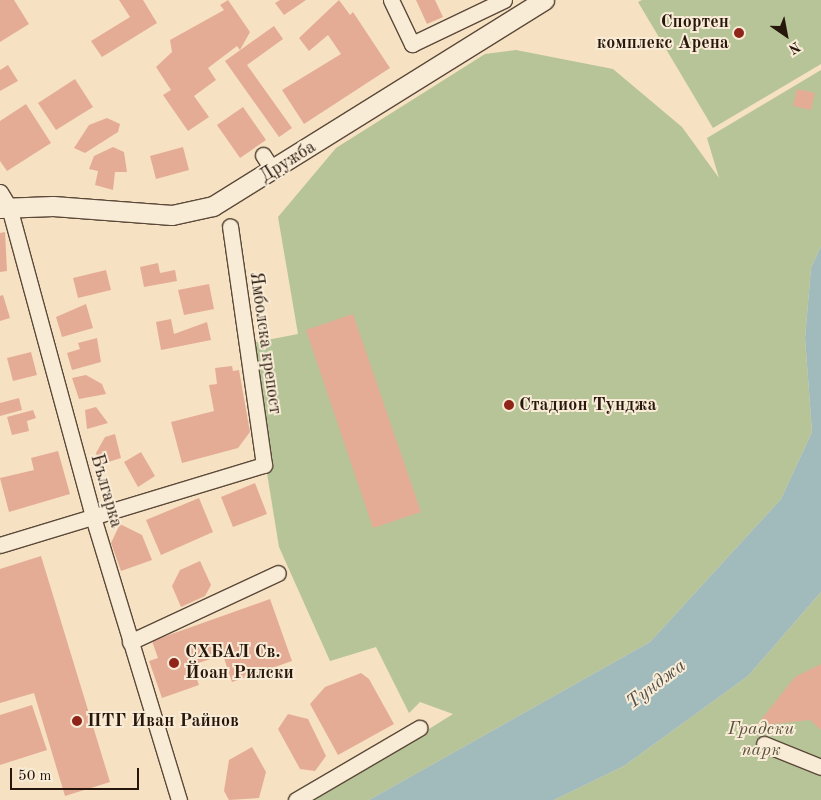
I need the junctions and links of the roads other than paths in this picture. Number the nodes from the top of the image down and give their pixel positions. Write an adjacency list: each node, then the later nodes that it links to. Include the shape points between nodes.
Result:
1 (391, 0): 2 (street, via 412,44)
2 (504, 0)
3 (544, 0): 4 (street, Дружба)
4 (517, 7): 6 (street, Дружба)
5 (263, 156): 6 (street)
6 (274, 172): 7 (street, Дружба, via 214,206 172,215)
7 (3, 202): 9 (street, Българка)
8 (230, 226): 9 (street, Ямболска крепост, via 264,465)
9 (93, 517): 10 (street); 12 (street, Българка)
10 (0, 545)
11 (278, 574): 12 (street)
12 (130, 642): 16 (street, Българка)
13 (419, 728): 17 (street)
14 (764, 744): 15 (street)
15 (821, 767)
16 (179, 800)
17 (296, 800)

